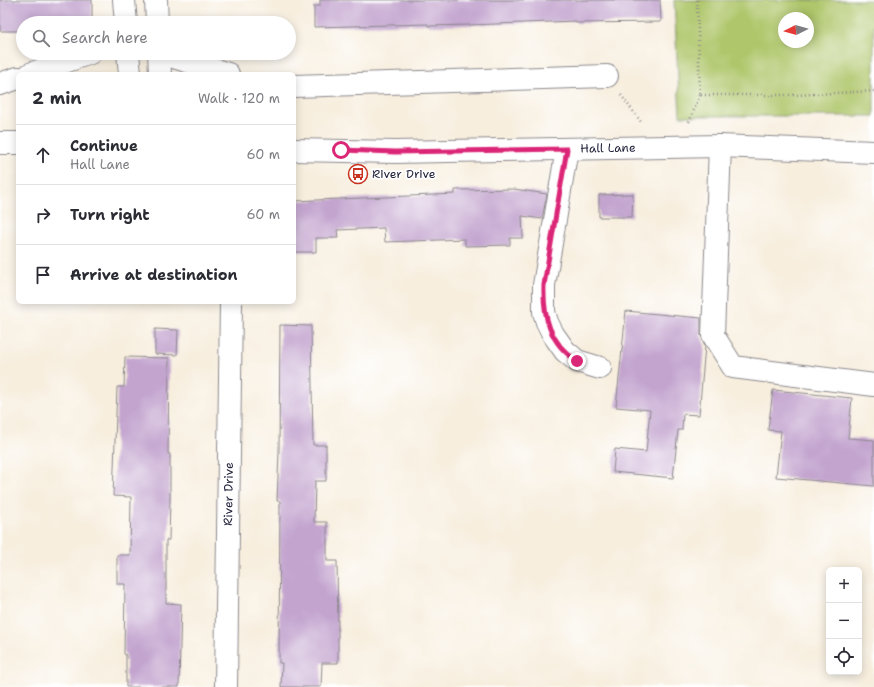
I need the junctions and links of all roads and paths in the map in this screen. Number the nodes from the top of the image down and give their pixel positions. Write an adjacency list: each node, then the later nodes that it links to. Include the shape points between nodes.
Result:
1 (124, 0): 4 (street)
2 (156, 0): 5 (street)
3 (697, 0): 19 (path)
4 (125, 16)
5 (157, 16)
6 (70, 60): 10 (street)
7 (129, 60): 11 (street)
8 (160, 60): 12 (street)
9 (183, 60): 13 (street)
10 (36, 72)
11 (130, 72)
12 (160, 72)
13 (222, 72)
14 (607, 76): 17 (street); 20 (path)
15 (16, 79): 16 (street)
16 (0, 84)
17 (296, 86)
18 (874, 91): 19 (path, via 795,95)
19 (700, 95): 21 (path)
20 (645, 128)
21 (686, 128)
22 (0, 143): 23 (street)
23 (16, 143)
24 (720, 146): 25 (street, Hall Lane); 27 (street, Hall Lane); 30 (street, via 713,335 733,367)
25 (567, 149): 26 (street, Hall Lane, via 395,152); 29 (street, via 544,285 544,312 553,334 565,351 577,361)
26 (296, 150)
27 (874, 152)
28 (231, 304): 31 (street, River Drive)
29 (600, 368)
30 (874, 385)
31 (226, 687)

